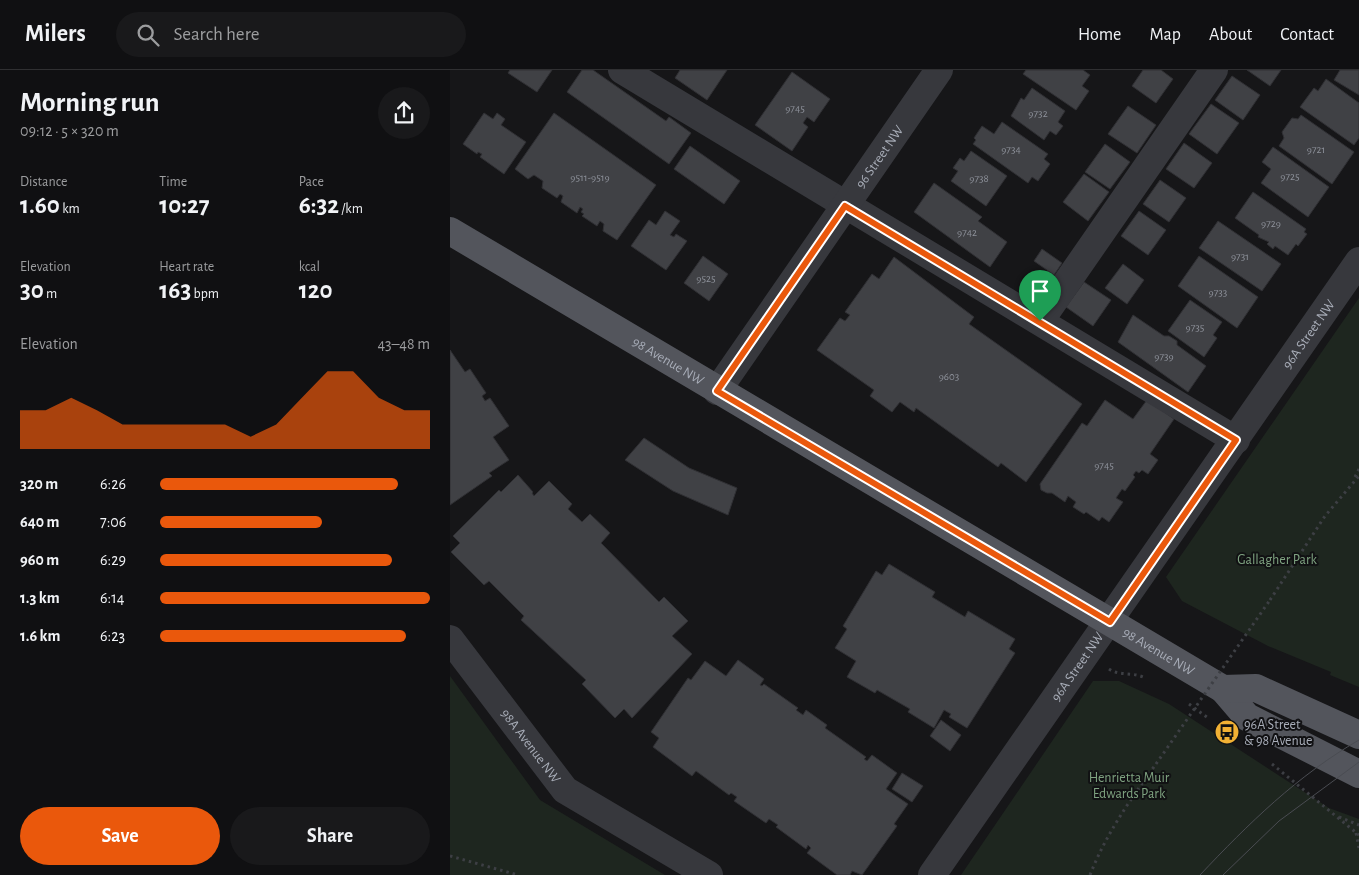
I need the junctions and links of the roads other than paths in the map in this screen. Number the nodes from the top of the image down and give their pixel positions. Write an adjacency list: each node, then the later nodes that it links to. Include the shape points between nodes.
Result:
1 (622, 70): 4 (street)
2 (939, 70): 5 (street, 96 Street NW)
3 (1214, 70): 8 (street)
4 (657, 78): 5 (street)
5 (845, 206): 8 (street); 9 (street, 96 Street NW)
6 (450, 230): 9 (main road, 98 Avenue NW)
7 (1359, 261): 10 (street, 96A Street NW)
8 (1040, 321): 10 (street)
9 (717, 391): 11 (main road, 98 Avenue NW)
10 (1236, 440): 11 (street, 96A Street NW)
11 (1110, 622): 13 (main road, 98 Avenue NW); 17 (street, 96A Street NW)
12 (450, 639): 16 (street, 98A Avenue NW, via 565,790)
13 (1223, 689): 14 (main road, via 1256,688); 15 (main road, 98 Avenue NW, via 1247,717)
14 (1359, 735)
15 (1359, 774)
16 (708, 875)
17 (932, 875)

